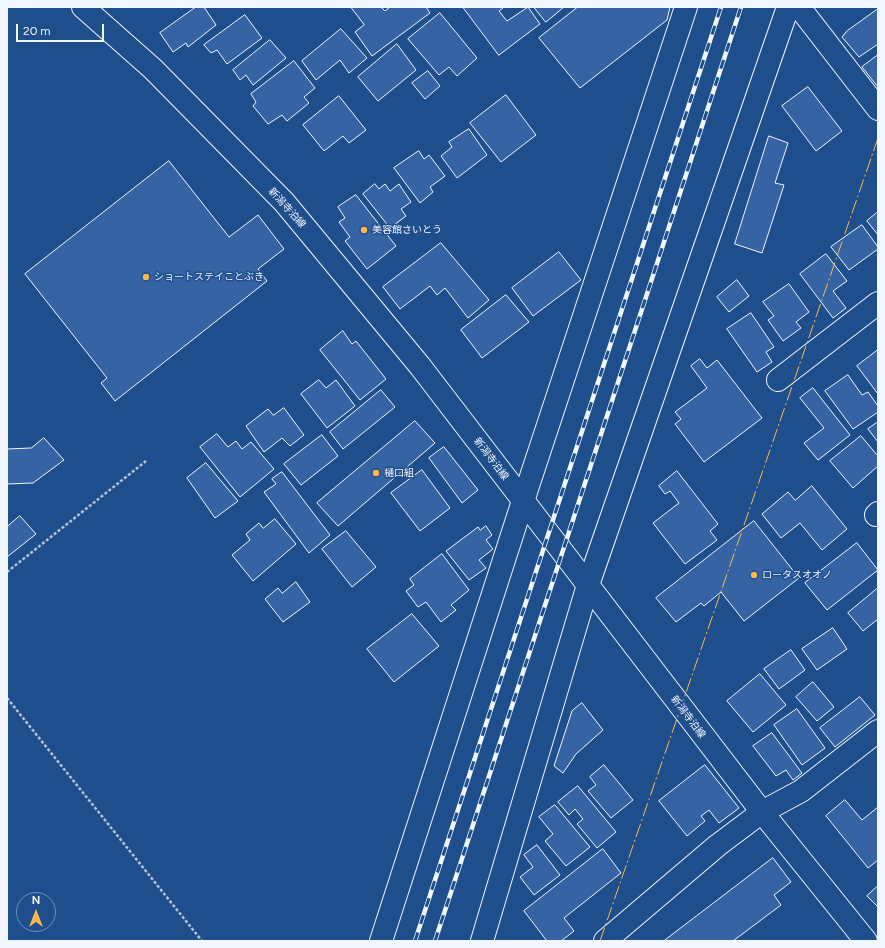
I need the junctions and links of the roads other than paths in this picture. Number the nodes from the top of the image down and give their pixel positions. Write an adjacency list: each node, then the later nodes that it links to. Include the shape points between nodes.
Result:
1 (83, 7): 8 (street, 新潟寺泊線, via 153,69 284,202 420,366)
2 (686, 7): 8 (street)
3 (788, 7): 9 (street)
4 (799, 7): 5 (street)
5 (878, 108)
6 (878, 303): 7 (street)
7 (778, 380)
8 (523, 501): 9 (street, 新潟寺泊線); 12 (street)
9 (588, 586): 11 (street, 新潟寺泊線); 13 (street)
10 (878, 731): 11 (street, via 801,791)
11 (762, 812): 14 (street, via 718,845); 15 (street, 新潟寺泊線)
12 (380, 941)
13 (482, 941)
14 (605, 941)
15 (866, 941)

